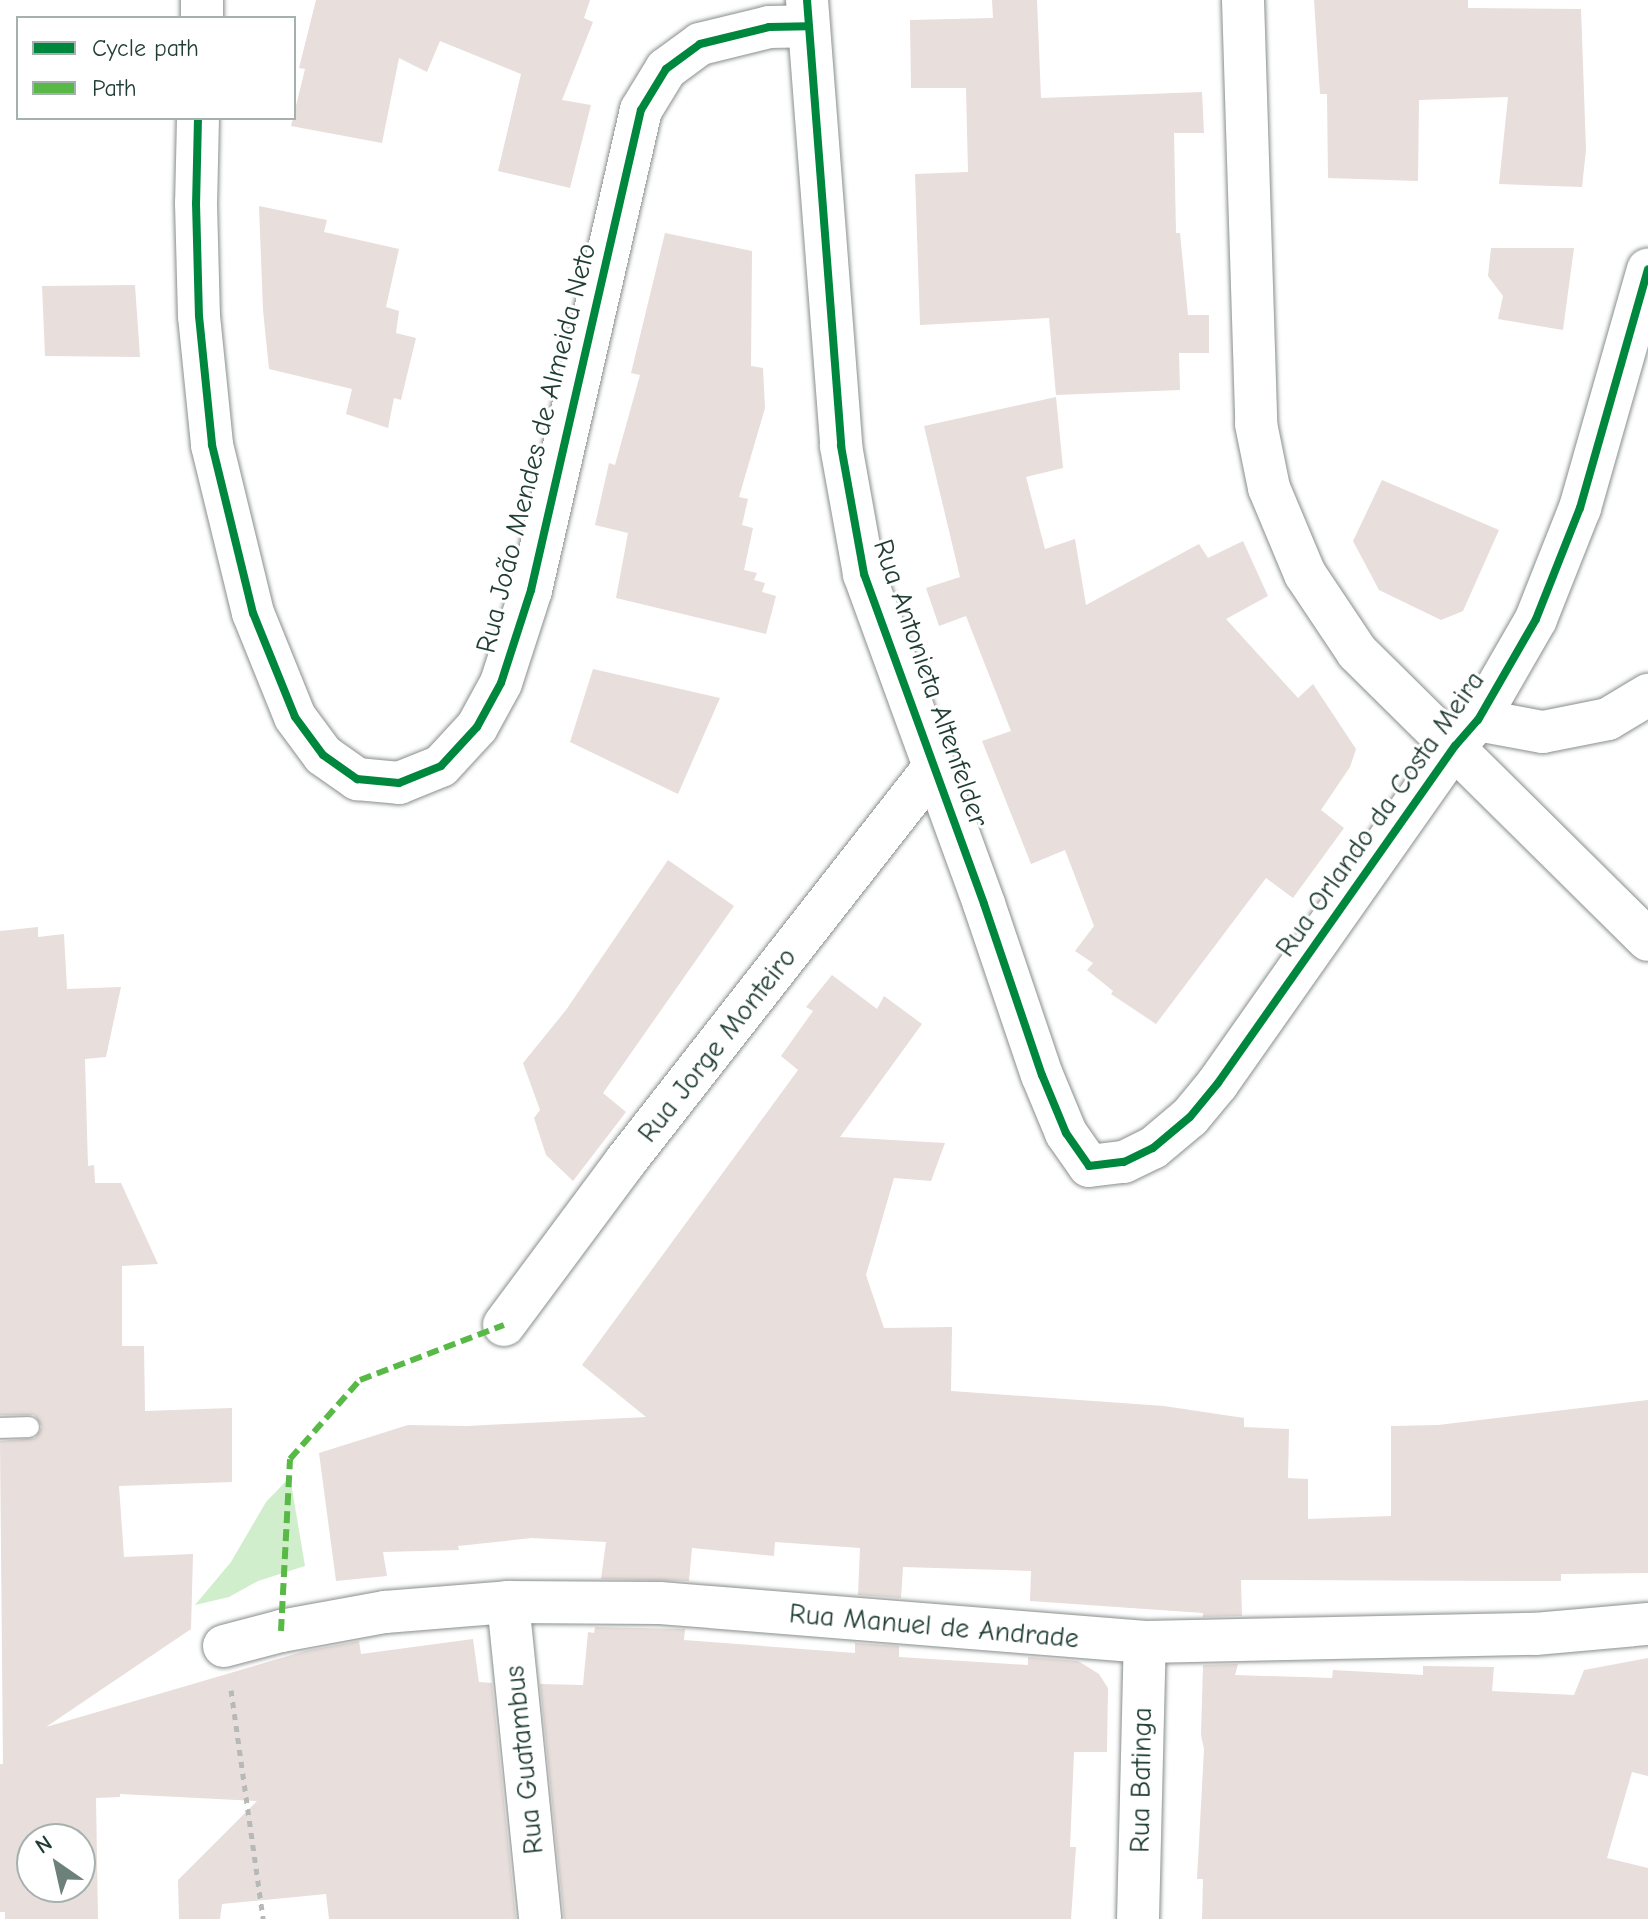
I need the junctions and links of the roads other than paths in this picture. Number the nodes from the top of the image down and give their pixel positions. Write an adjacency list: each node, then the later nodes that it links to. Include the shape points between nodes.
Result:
1 (1243, 0): 6 (street, via 1256,424 1269,488 1305,574 1357,652)
2 (808, 13): 3 (street, Rua João Mendes de Almeida Neto, via 700,44 666,69 641,110 531,590 501,683 477,727 441,766 399,783 357,779 323,755 295,717 253,613 212,445 199,316); 7 (street, Rua Antonieta Altenfelder, via 841,446 864,574)
3 (198, 120)
4 (1648, 269): 6 (street, Rua Orlando da Costa Meira, via 1580,508 1536,619)
5 (1648, 695): 6 (street, via 1608,719 1543,732)
6 (1466, 733): 8 (street); 9 (street, Rua Orlando da Costa Meira, via 1190,1117 1153,1148 1124,1162)
7 (934, 767): 9 (street, Rua Antonieta Altenfelder, via 1042,1075 1066,1133); 10 (street, Rua Jorge Monteiro)
8 (1648, 940)
9 (1089, 1166)
10 (504, 1325)
11 (29, 1427): 12 (lane)
12 (0, 1428)
13 (508, 1602): 15 (street, Rua Manuel de Andrade, via 660,1603); 16 (street, Rua Manuel de Andrade, via 385,1612); 17 (street, Rua Guatambus)
14 (1648, 1624): 15 (street, Rua Manuel de Andrade, via 1535,1634)
15 (1145, 1642): 18 (street, Rua Batinga)
16 (224, 1646)
17 (540, 1919)
18 (1138, 1919)

